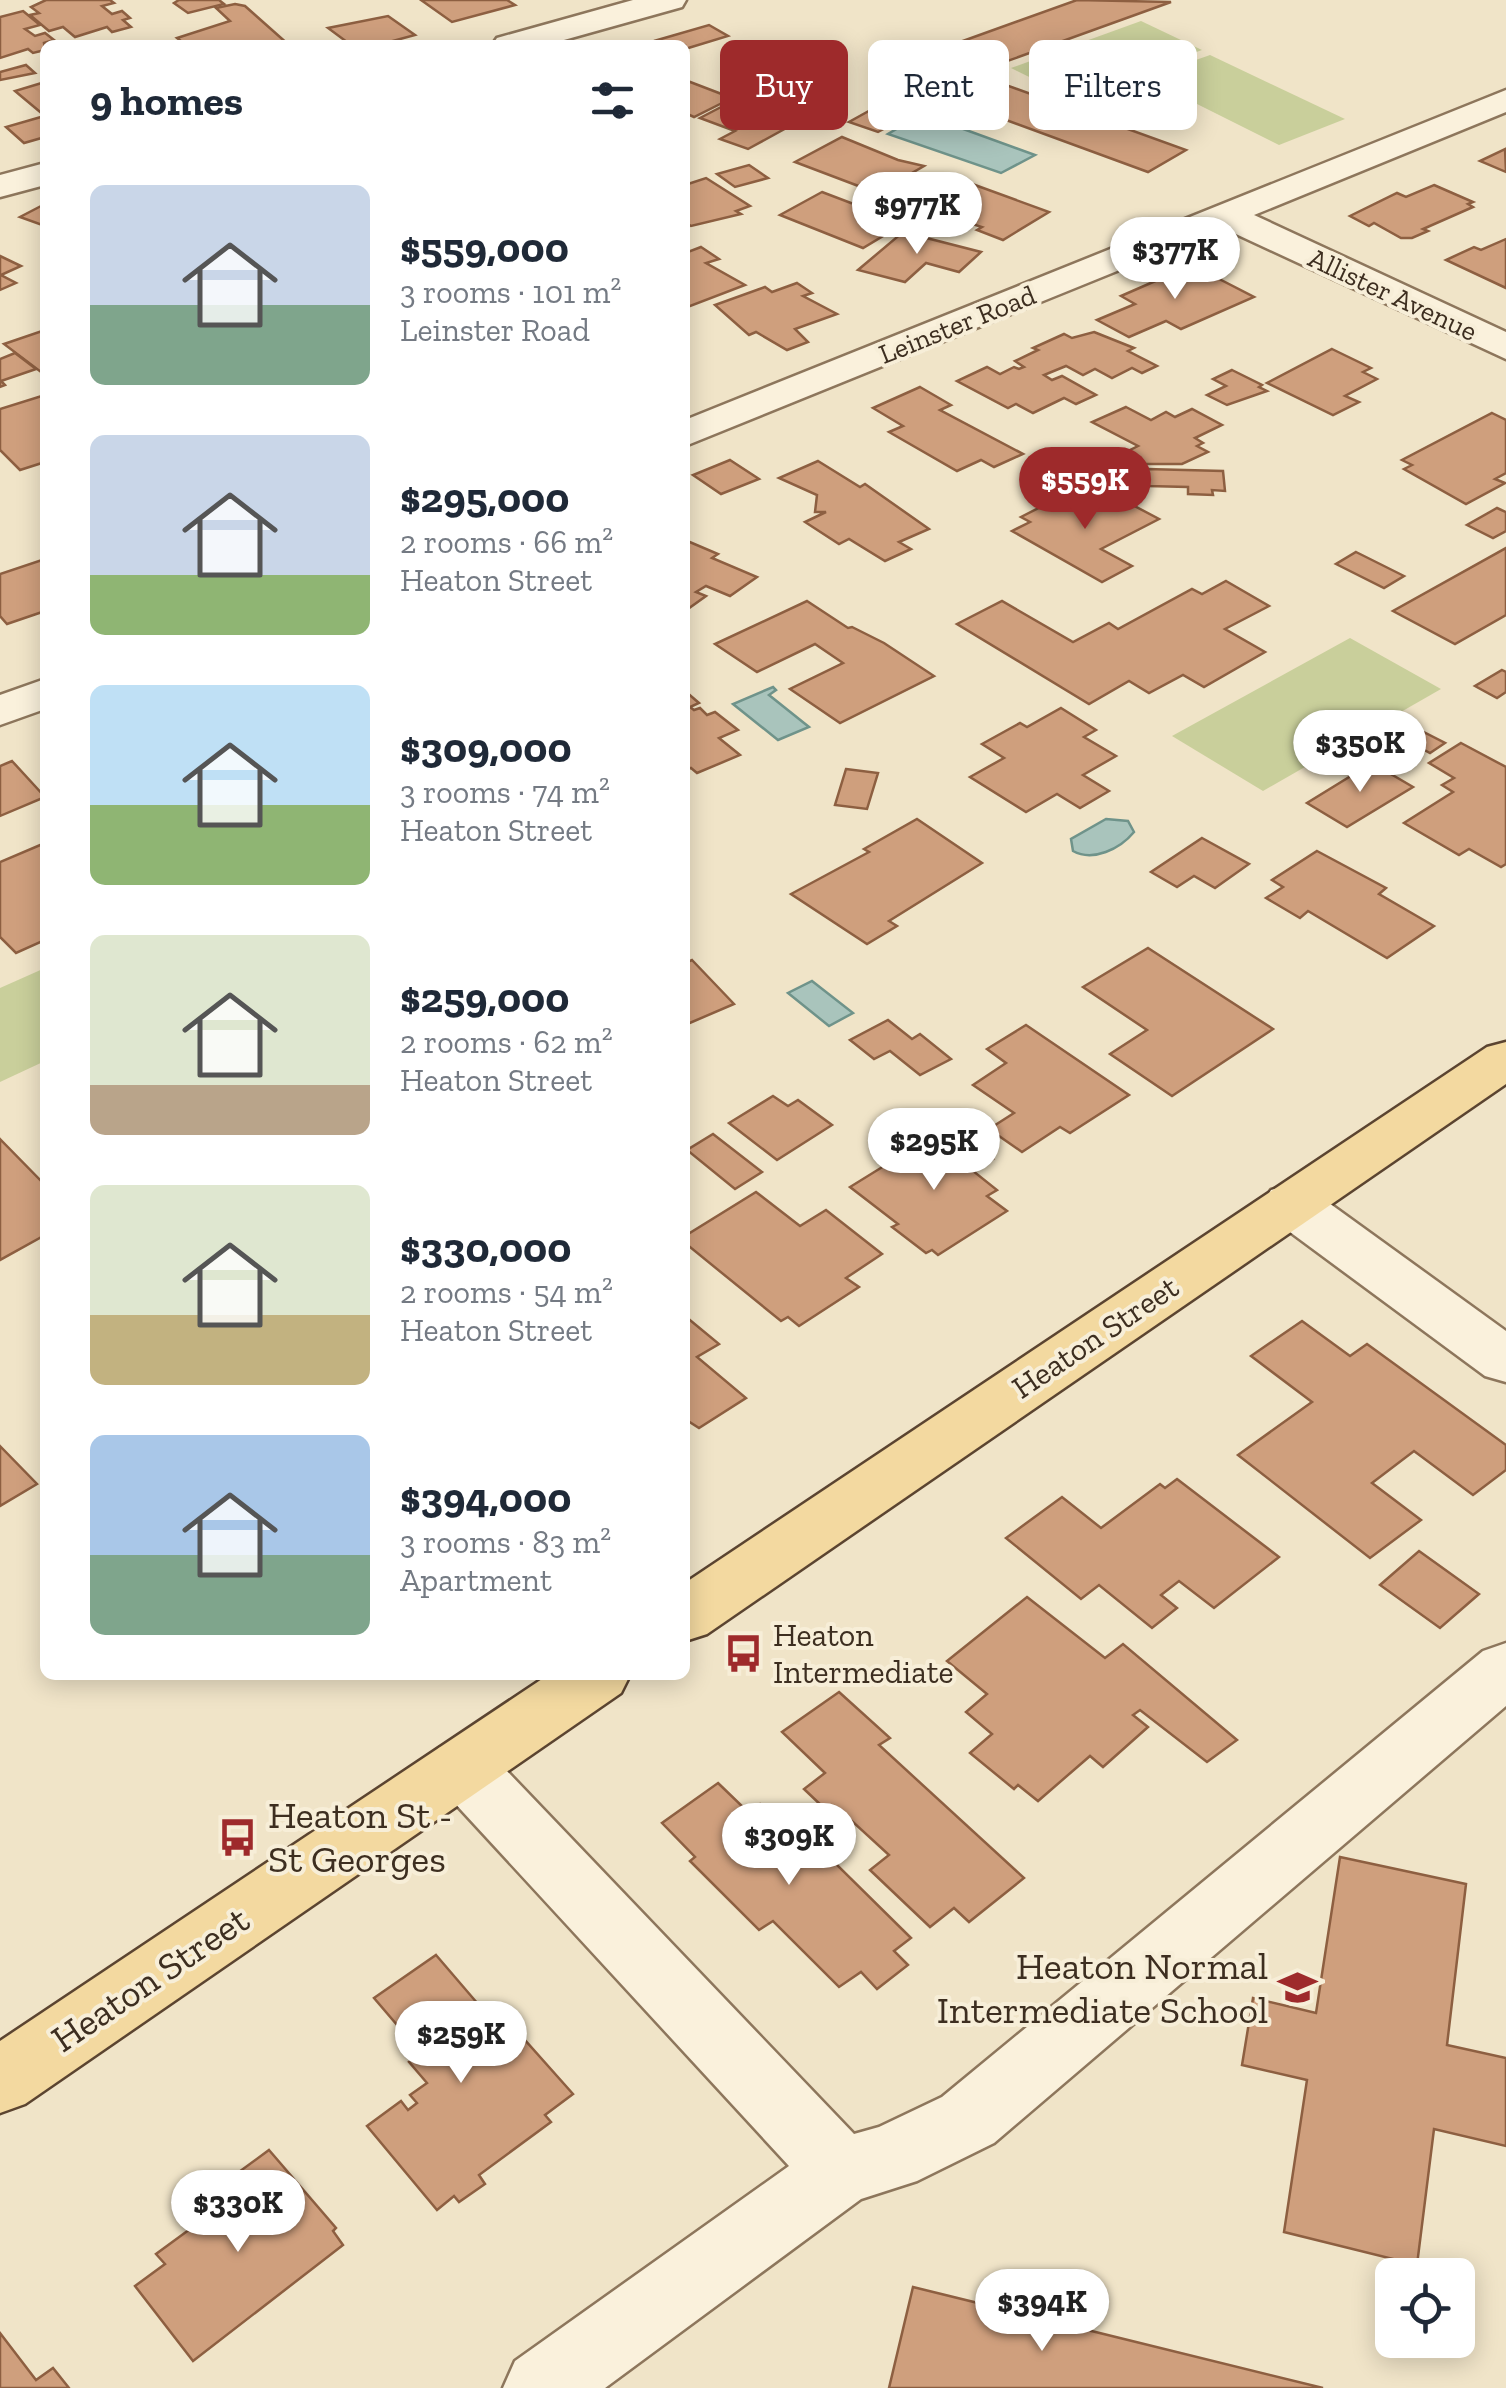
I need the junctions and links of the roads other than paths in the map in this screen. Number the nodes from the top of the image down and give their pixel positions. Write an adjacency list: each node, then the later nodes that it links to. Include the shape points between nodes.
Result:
1 (670, 0): 2 (street)
2 (527, 40)
3 (1506, 100): 6 (street, Leinster Road)
4 (40, 175): 5 (street)
5 (0, 186)
6 (1226, 216): 7 (street, Allister Avenue); 8 (street, Leinster Road)
7 (1506, 348)
8 (690, 432)
9 (40, 695): 10 (street)
10 (0, 711)
11 (1506, 1059): 12 (main road, Heaton Street)
12 (1291, 1204): 13 (street); 14 (main road, Heaton Street)
13 (1506, 1360)
14 (690, 1613)
15 (1506, 1669): 19 (street, via 968,2120 891,2157)
16 (591, 1680): 17 (main road, Heaton Street)
17 (462, 1767): 18 (main road, Heaton Street); 19 (street)
18 (0, 2081)
19 (840, 2171): 20 (street)
20 (542, 2388)

